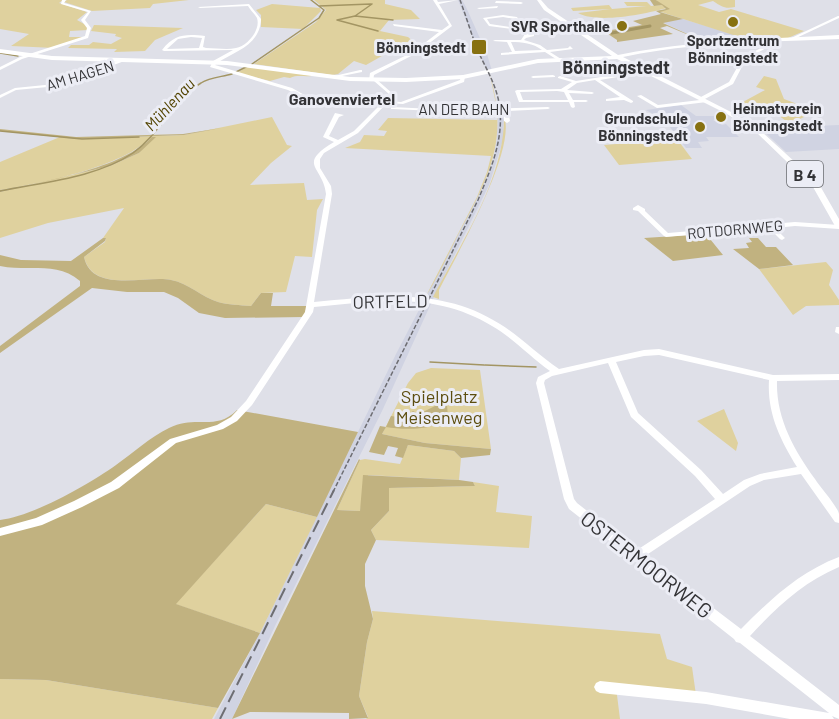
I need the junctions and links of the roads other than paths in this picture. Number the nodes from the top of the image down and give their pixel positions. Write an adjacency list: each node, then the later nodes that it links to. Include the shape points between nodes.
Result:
1 (64, 0): 27 (street, via 62,3 90,12 83,20 89,28 87,37)
2 (456, 0): 4 (street)
3 (538, 0): 28 (main road, B 4)
4 (436, 2): 11 (street, via 451,24)
5 (521, 3): 8 (street)
6 (200, 7): 21 (street, via 250,6 258,15 260,24 251,41)
7 (479, 8): 8 (street)
8 (499, 8): 8 (street, via 516,18 519,24 511,28 489,25 485,18)
9 (839, 17): 14 (street)
10 (394, 25): 11 (street)
11 (442, 31): 39 (street, via 402,61 372,74)
12 (529, 36): 15 (street)
13 (839, 37): 14 (main road)
14 (791, 39): 16 (main road)
15 (522, 40): 18 (street); 22 (street); 23 (street, via 547,43)
16 (758, 40): 28 (main road); 53 (street, via 766,47 744,58 728,86)
17 (495, 41): 18 (street)
18 (507, 41): 25 (street, via 513,52)
19 (570, 47): 23 (street)
20 (205, 49): 20 (street, via 201,48 204,37 179,37 173,38 164,50); 21 (street)
21 (237, 49): 31 (street)
22 (544, 50): 23 (street); 25 (street); 30 (street)
23 (558, 50)
24 (0, 51): 27 (main road)
25 (527, 51): 26 (street)
26 (502, 54)
27 (28, 56): 29 (main road); 32 (street)
28 (617, 57): 30 (main road); 34 (main road, B 4)
29 (125, 60): 31 (main road); 44 (street, AM HAGEN, via 56,85)
30 (559, 60): 36 (main road)
31 (214, 62): 35 (main road); 58 (street, via 212,66 290,88 316,104 350,99)
32 (0, 69)
33 (360, 71): 35 (street)
34 (645, 71): 38 (street); 53 (main road, B 4)
35 (332, 77): 39 (main road)
36 (463, 77): 39 (main road); 58 (street, via 462,81 418,99)
37 (533, 77): 40 (street, via 554,76)
38 (596, 79): 40 (street); 51 (street)
39 (373, 80): 58 (street, via 391,94)
40 (579, 82): 41 (street); 46 (street)
41 (590, 84)
42 (513, 86): 45 (street)
43 (0, 88): 44 (street)
44 (15, 89): 50 (street, AM HAGEN)
45 (518, 91): 46 (street); 55 (street, via 520,101)
46 (564, 91): 47 (street); 57 (street)
47 (592, 93)
48 (650, 94): 49 (street)
49 (639, 96): 51 (street); 53 (street, via 658,107)
50 (0, 97)
51 (625, 98): 52 (street); 56 (street)
52 (608, 100)
53 (703, 100): 67 (main road, B 4, via 753,128 799,168 821,192)
54 (586, 101): 57 (street)
55 (535, 102): 57 (street); 60 (street)
56 (631, 102)
57 (572, 104)
58 (383, 105): 61 (street, AN DER BAHN, via 445,111); 64 (street, via 356,132)
59 (548, 108): 60 (street, AN DER BAHN)
60 (537, 109): 61 (street, AN DER BAHN)
61 (506, 110): 63 (street)
62 (337, 116): 64 (street, via 326,137)
63 (507, 121)
64 (338, 142): 69 (street, via 317,159 329,194)
65 (641, 211): 66 (street, ROTDORNWEG, via 666,235)
66 (770, 226): 67 (street, ROTDORNWEG); 68 (street)
67 (839, 226)
68 (782, 238)
69 (310, 304): 71 (street, ORTFELD, via 407,297 440,301 496,325); 77 (street, via 306,317 249,403 234,419 173,441 114,484 78,504 38,522)
70 (610, 360): 71 (street); 73 (street, via 659,352); 75 (street, via 634,415)
71 (557, 372): 78 (street, OSTERMOORWEG, via 540,383 569,499)
72 (839, 377): 73 (street)
73 (774, 378): 74 (street, via 772,387 779,420)
74 (803, 470): 75 (street, via 763,477); 76 (street)
75 (721, 498): 78 (street)
76 (839, 519)
77 (0, 532)
78 (636, 556): 80 (street, OSTERMOORWEG)
79 (839, 562): 80 (street, via 788,590)
80 (740, 638): 82 (street, OSTERMOORWEG)
81 (600, 687): 83 (street, via 706,698)
82 (839, 713)
83 (827, 719)

